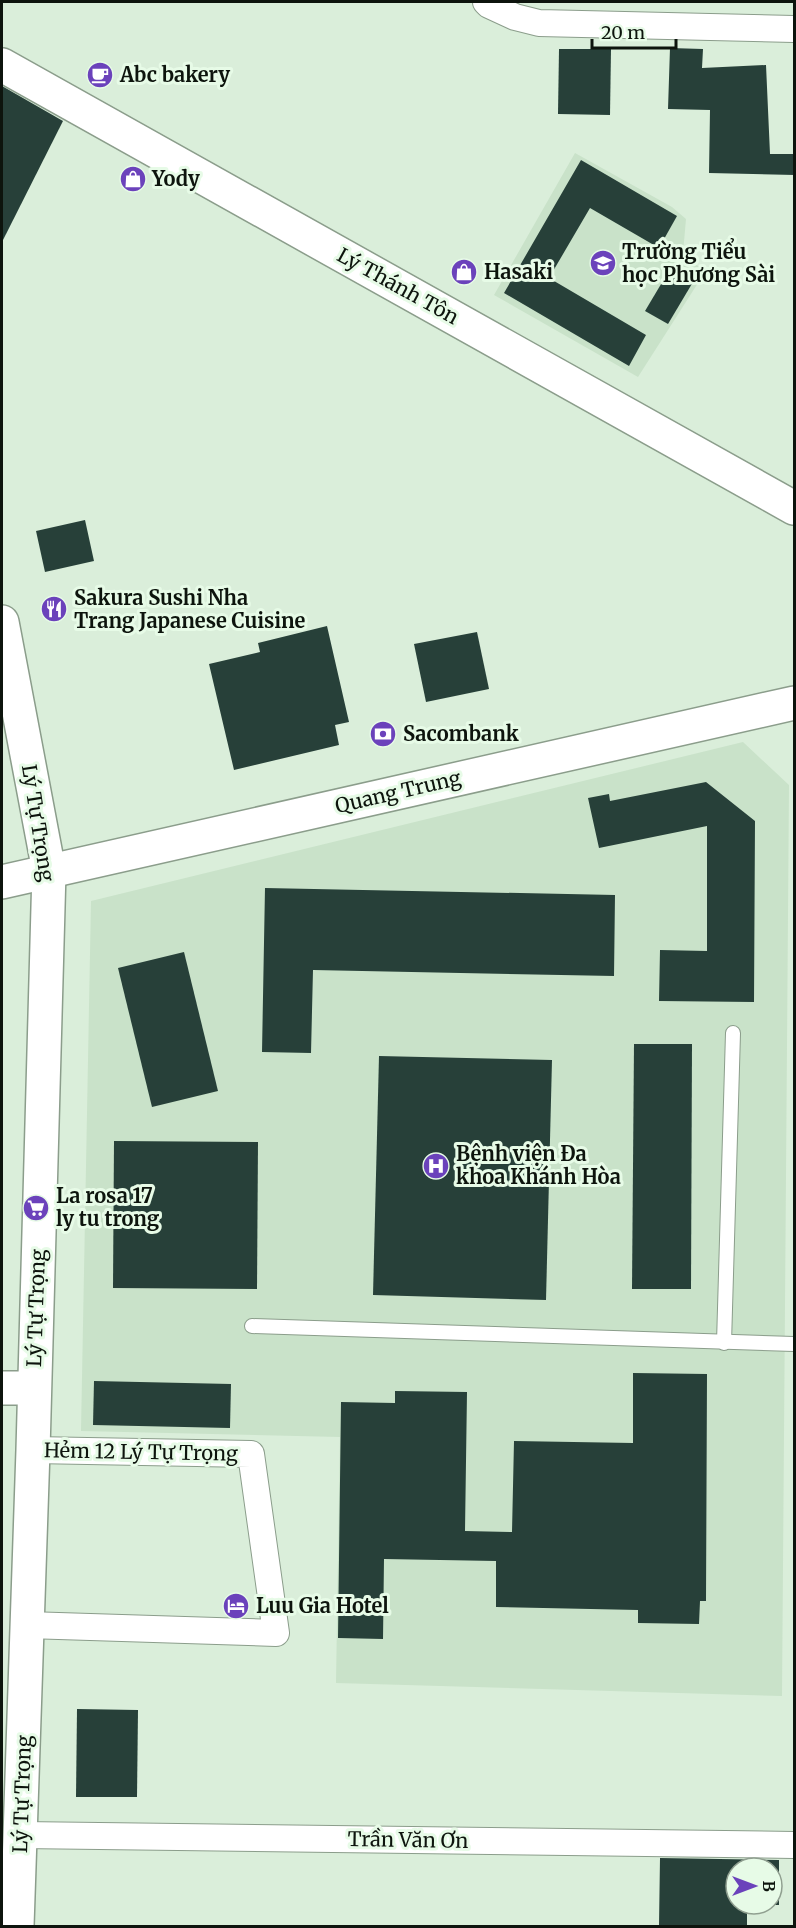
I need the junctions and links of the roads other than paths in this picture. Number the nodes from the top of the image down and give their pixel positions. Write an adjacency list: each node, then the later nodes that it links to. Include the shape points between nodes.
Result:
1 (486, 2): 2 (street, via 515,17 539,22)
2 (795, 29)
3 (2, 65): 4 (street, Lý Thánh Tôn)
4 (795, 508)
5 (2, 622): 7 (street, Lý Tự Trọng)
6 (795, 703): 7 (street, Quang Trung)
7 (49, 871): 8 (street, Quang Trung); 14 (street, Lý Tự Trọng)
8 (2, 882)
9 (734, 1033): 11 (lane)
10 (252, 1326): 11 (lane)
11 (724, 1342): 12 (lane)
12 (795, 1344)
13 (2, 1388): 14 (street)
14 (34, 1388): 15 (street, Lý Tự Trọng)
15 (33, 1450): 16 (street, Lý Tự Trọng); 16 (street, Hẻm 12 Lý Tự Trọng, via 251,1454 276,1633)
16 (27, 1625): 17 (street, Lý Tự Trọng)
17 (21, 1835): 18 (street, Trần Văn Ơn); 19 (street, Lý Tự Trọng)
18 (795, 1845)
19 (17, 1926)

